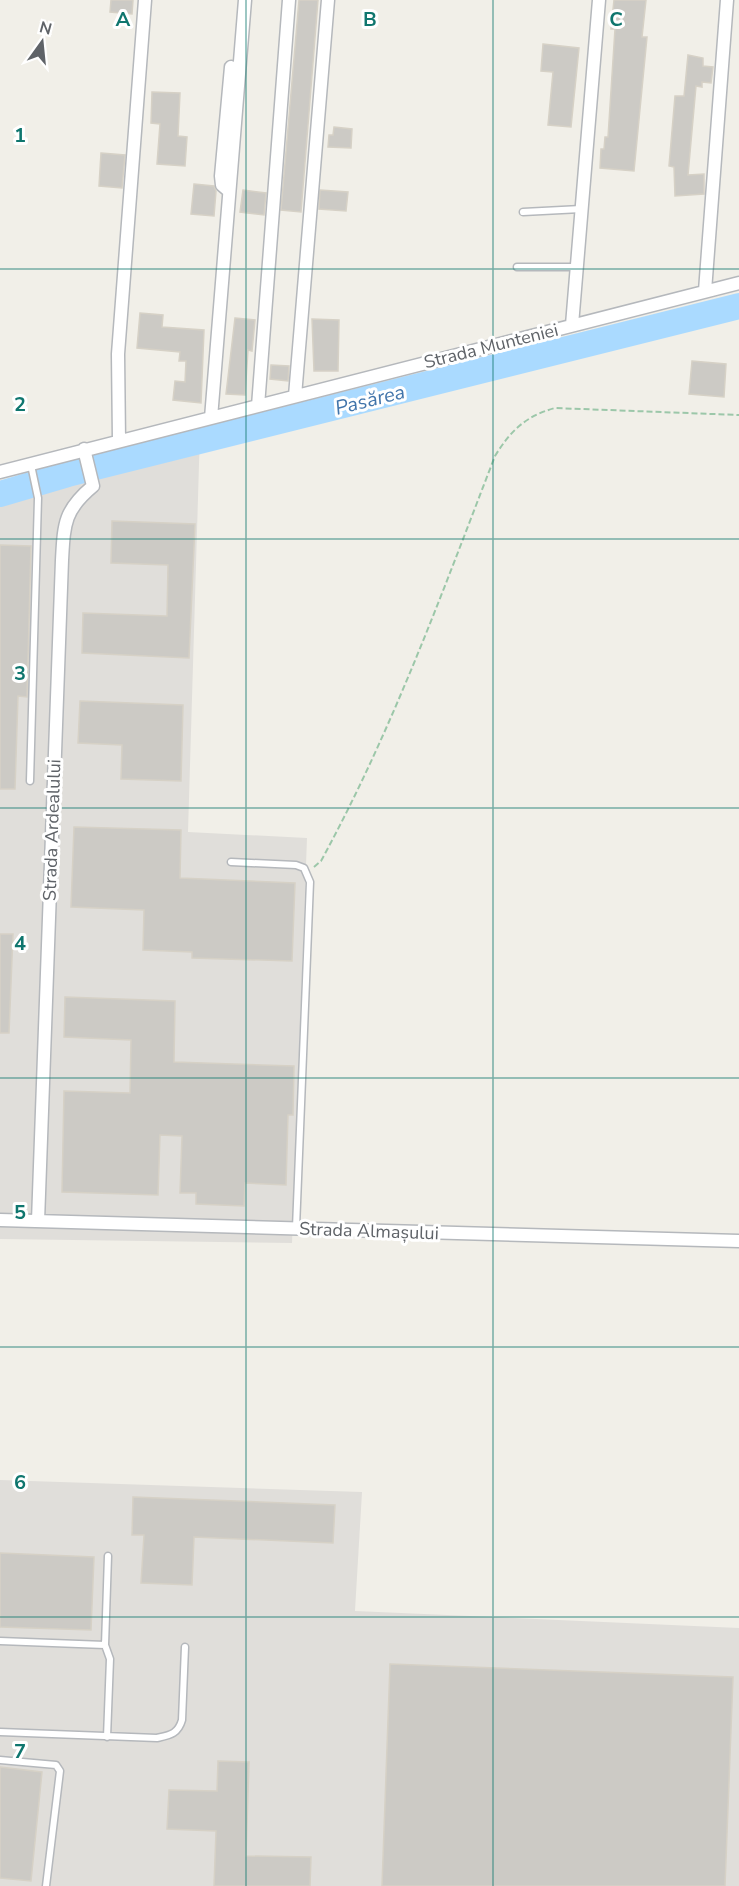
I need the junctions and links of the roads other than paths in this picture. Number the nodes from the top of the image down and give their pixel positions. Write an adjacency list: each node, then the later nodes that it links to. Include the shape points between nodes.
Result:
1 (145, 0): 19 (street, via 118,354)
2 (245, 0): 8 (street)
3 (290, 0): 17 (street)
4 (328, 0): 16 (street)
5 (600, 0): 9 (street)
6 (727, 0): 14 (street)
7 (236, 10): 8 (street, via 220,176)
8 (229, 191): 18 (street)
9 (582, 209): 10 (lane); 12 (street)
10 (523, 212)
11 (517, 267): 12 (lane)
12 (577, 267): 15 (street)
13 (739, 283): 14 (street, Strada Munteniei)
14 (705, 291): 15 (street, Strada Munteniei)
15 (572, 325): 16 (street, Strada Munteniei)
16 (295, 396): 17 (street, Strada Munteniei)
17 (258, 406): 18 (street, Strada Munteniei)
18 (211, 418): 19 (street, Strada Munteniei)
19 (119, 441): 20 (street, Strada Munteniei)
20 (85, 454): 21 (street, Strada Munteniei); 26 (street, Strada Ardealului, via 93,486 70,508 64,524)
21 (33, 470): 22 (street, Strada Munteniei); 23 (lane, via 38,498)
22 (0, 472)
23 (30, 781)
24 (231, 862): 27 (lane, via 296,865 304,868 310,882)
25 (0, 1220): 26 (street, Strada Almașului)
26 (38, 1221): 27 (street, Strada Almașului)
27 (296, 1228): 28 (street, Strada Almașului)
28 (739, 1241)
29 (108, 1556): 31 (lane)
30 (0, 1641): 31 (lane)
31 (105, 1645): 34 (lane, via 110,1659)
32 (185, 1647): 34 (lane, via 180,1728 173,1735 157,1738)
33 (0, 1732): 34 (lane)
34 (107, 1737)
35 (0, 1760): 36 (lane, via 56,1765 60,1770)
36 (46, 1886)

